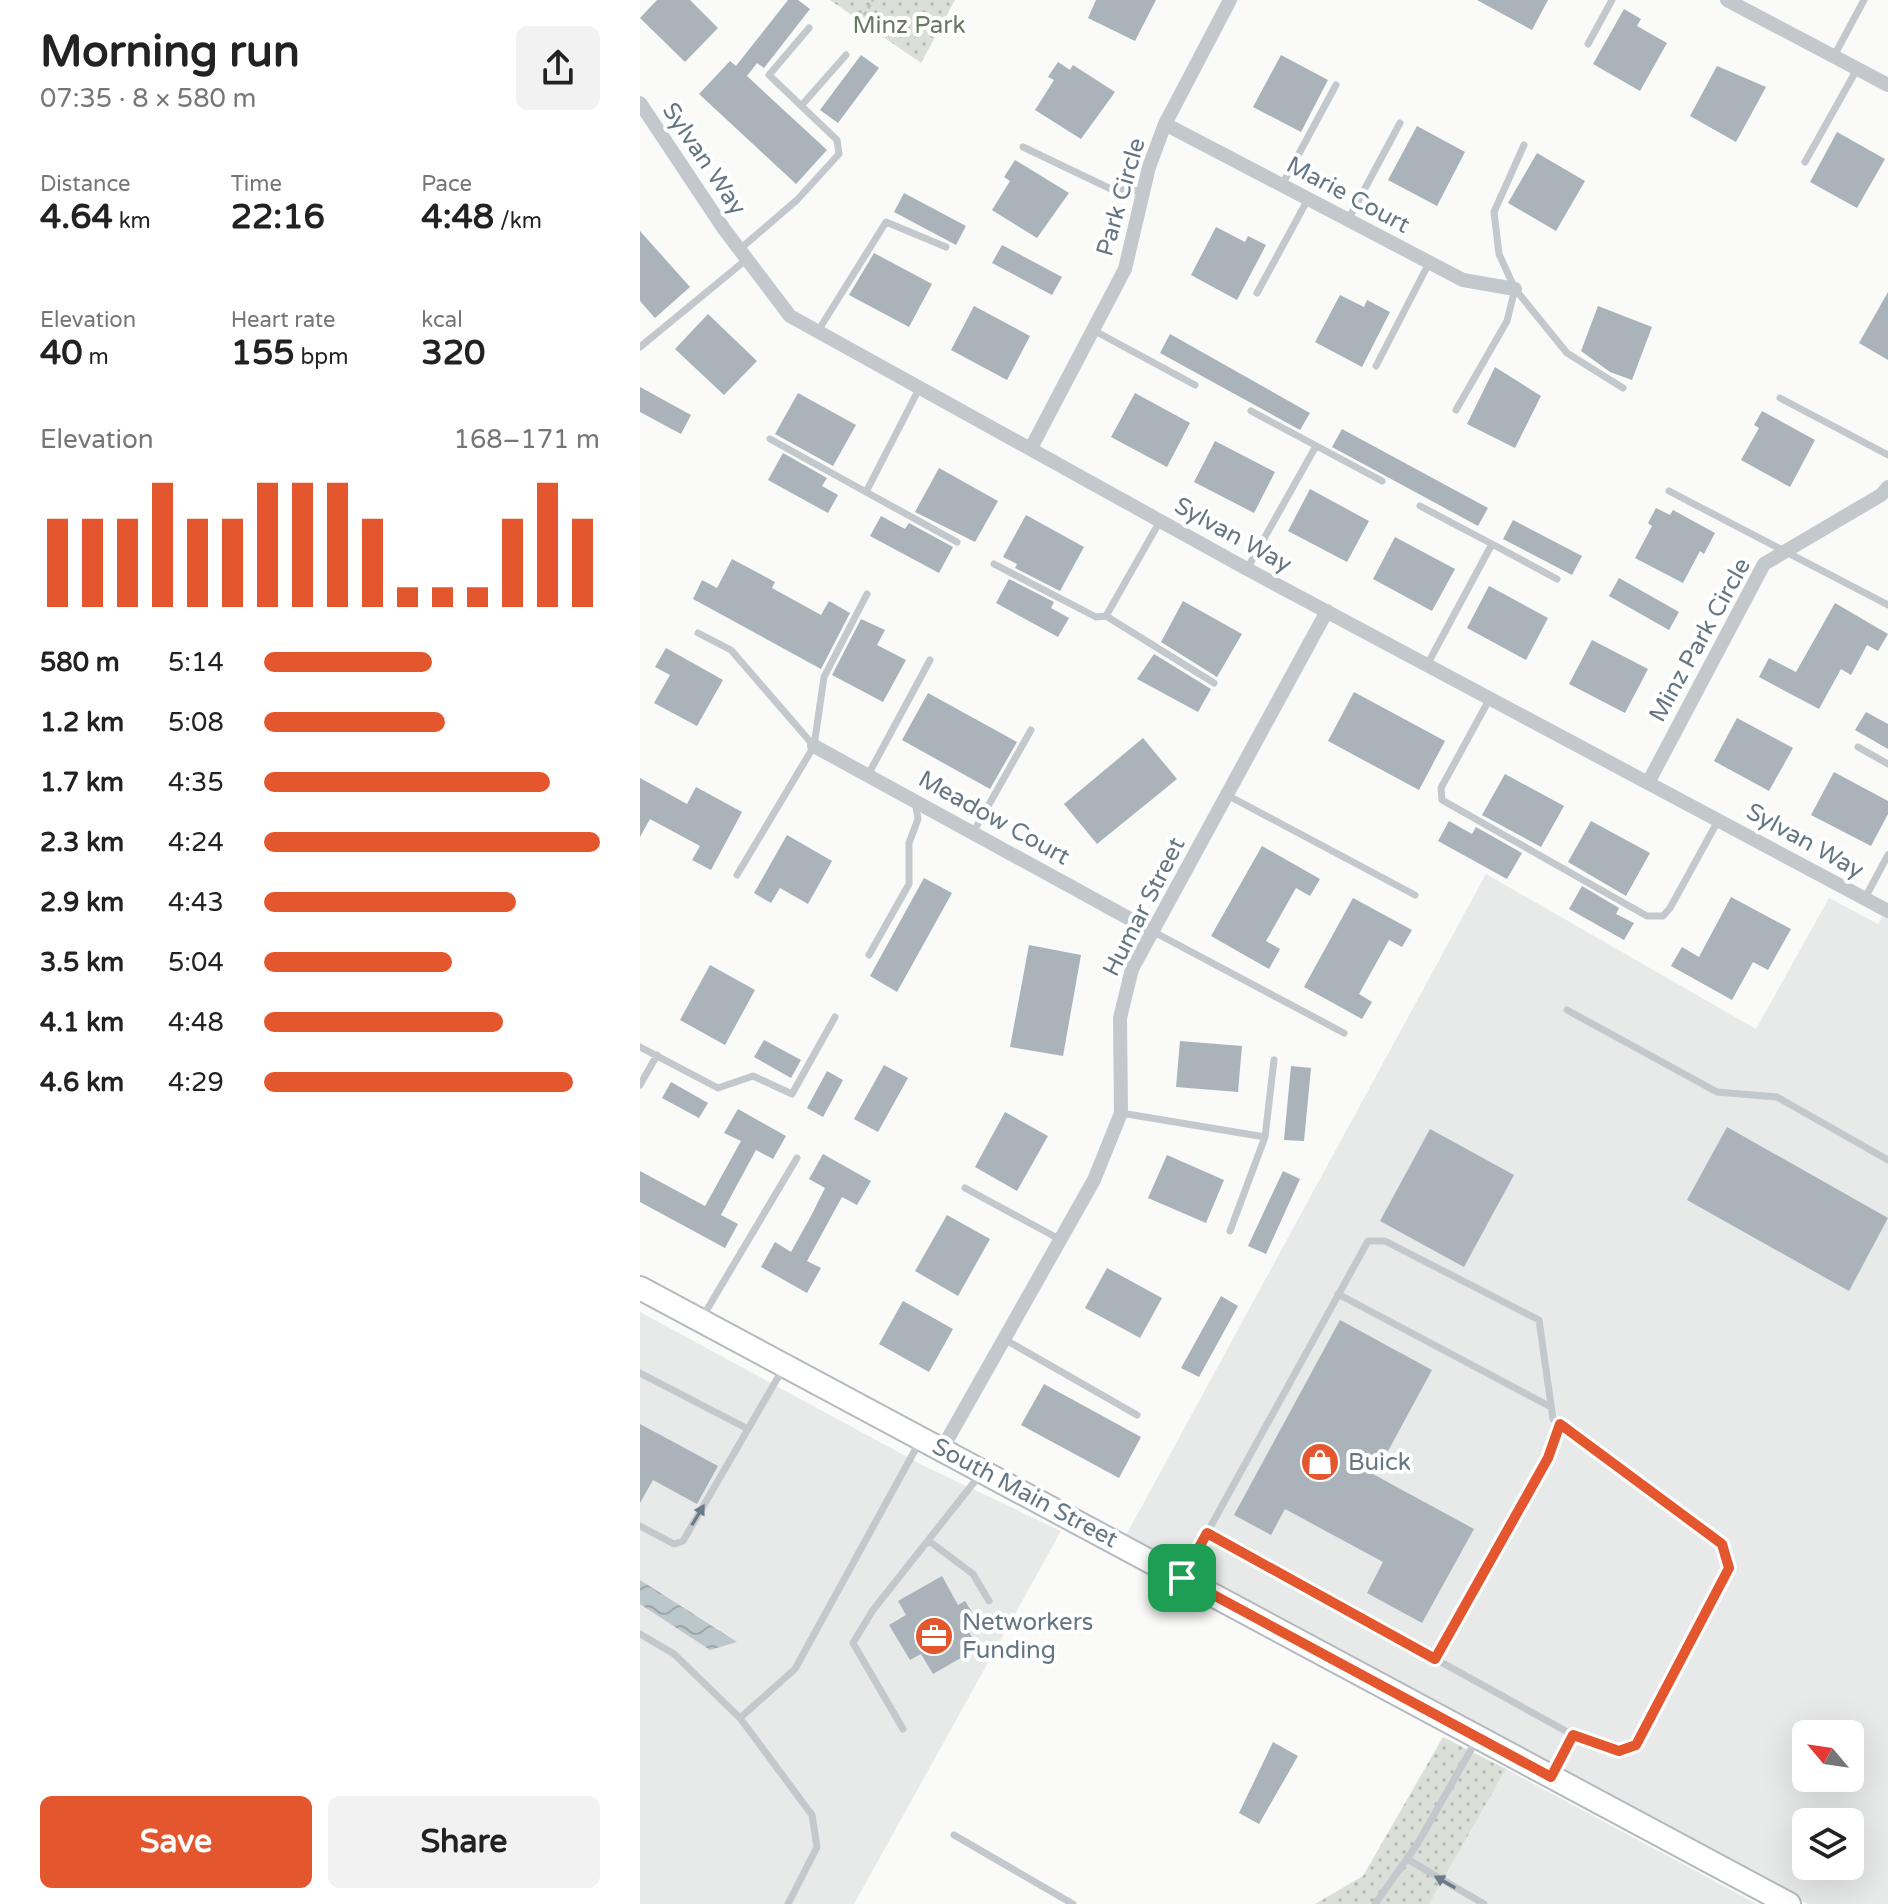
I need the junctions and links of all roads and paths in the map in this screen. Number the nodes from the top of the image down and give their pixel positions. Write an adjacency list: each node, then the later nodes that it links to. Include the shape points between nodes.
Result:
1 (873, 0): 7 (path)
2 (1230, 0): 17 (street, Park Circle)
3 (1612, 0): 8 (lane)
4 (1864, 0): 10 (lane)
5 (1737, 2): 10 (street)
6 (809, 28): 15 (lane, via 769,75)
7 (856, 29)
8 (1588, 44)
9 (846, 55): 15 (lane)
10 (1834, 56): 11 (street)
11 (1857, 69): 13 (street); 20 (lane)
12 (1336, 85): 21 (lane)
13 (1888, 85)
14 (640, 103): 26 (street, Sylvan Way)
15 (801, 106): 26 (lane, via 837,140 839,154)
16 (1400, 123): 24 (lane)
17 (1165, 124): 21 (street, Marie Court); 22 (street, Park Circle)
18 (1524, 145): 28 (lane, via 1494,212 1494,234)
19 (1023, 147): 22 (lane, via 1111,189)
20 (1805, 162)
21 (1282, 185): 23 (street, Marie Court)
22 (1144, 191): 30 (street, Park Circle, via 1125,269)
23 (1308, 199): 24 (street, Marie Court); 29 (lane)
24 (1348, 220): 27 (street, Marie Court)
25 (946, 247): 31 (lane, via 886,222)
26 (743, 254): 31 (street, Sylvan Way, via 790,316); 32 (lane)
27 (1429, 263): 28 (street, Marie Court, via 1463,280); 33 (lane)
28 (1515, 289): 36 (lane, via 1567,353); 38 (lane, via 1507,321)
29 (1257, 293)
30 (1093, 330): 34 (lane); 42 (street, Park Circle)
31 (818, 331): 35 (street, Sylvan Way)
32 (640, 347)
33 (1376, 366)
34 (1195, 385)
35 (920, 387): 42 (street, Sylvan Way); 47 (lane)
36 (1623, 388)
37 (1780, 398): 43 (lane)
38 (1456, 410)
39 (1251, 411): 41 (lane)
40 (770, 439): 47 (lane)
41 (1316, 446): 44 (lane); 54 (lane)
42 (1031, 448): 49 (street, Sylvan Way)
43 (1888, 455)
44 (1382, 481)
45 (1888, 487): 52 (street, Minz Park Circle)
46 (1669, 491): 52 (lane)
47 (866, 492): 50 (lane)
48 (1420, 506): 51 (lane)
49 (1160, 521): 54 (street, Sylvan Way); 59 (lane)
50 (957, 542)
51 (1492, 544): 55 (lane); 62 (lane)
52 (1781, 553): 57 (lane); 70 (street, Minz Park Circle, via 1764,564)
53 (994, 564): 59 (lane, via 1096,617)
54 (1247, 569): 58 (street, Sylvan Way)
55 (1557, 579)
56 (867, 594): 66 (lane, via 824,677)
57 (1888, 605)
58 (1327, 611): 62 (street, Sylvan Way); 71 (street, Humar Street)
59 (1106, 616): 63 (lane)
60 (698, 633): 66 (lane, via 731,650)
61 (930, 660): 69 (lane)
62 (1427, 665): 64 (street, Sylvan Way)
63 (1214, 683)
64 (1490, 698): 70 (street, Sylvan Way); 73 (lane, via 1441,788 1442,800 1647,916 1663,916 1670,908)
65 (1031, 730): 74 (lane)
66 (814, 746): 69 (street, Meadow Court); 76 (lane)
67 (1858, 747): 68 (lane)
68 (1888, 764)
69 (868, 775): 72 (street, Meadow Court)
70 (1649, 781): 73 (street, Sylvan Way)
71 (1227, 795): 77 (lane); 80 (street, Humar Street)
72 (915, 800): 74 (street, Meadow Court); 81 (lane, via 918,819 909,843 909,884)
73 (1719, 819): 78 (street, Sylvan Way)
74 (974, 831): 80 (street, Meadow Court)
75 (1888, 855): 78 (lane)
76 (737, 875)
77 (1415, 895)
78 (1865, 898): 79 (street, Sylvan Way)
79 (1888, 911)
80 (1152, 931): 84 (lane); 89 (street, Humar Street, via 1124,993)
81 (869, 955)
82 (1567, 1010): 92 (lane, via 1717,1092 1777,1097)
83 (835, 1017): 86 (lane, via 792,1094 753,1076 718,1088)
84 (1344, 1033)
85 (640, 1047): 86 (lane)
86 (657, 1055): 88 (lane)
87 (1274, 1060): 90 (lane)
88 (640, 1085)
89 (1121, 1113): 90 (lane); 95 (street, Humar Street, via 1094,1180)
90 (1265, 1137): 94 (lane)
91 (797, 1158): 98 (lane)
92 (1888, 1160)
93 (965, 1188): 95 (lane)
94 (1230, 1231)
95 (1061, 1240): 99 (street, Humar Street)
96 (640, 1288): 98 (main road, South Main Street)
97 (1338, 1294): 102 (lane); 102 (lane, via 1368,1241 1385,1241 1539,1320); 110 (lane)
98 (700, 1321): 100 (main road, South Main Street)
99 (1004, 1339): 103 (lane); 107 (street, Humar Street)
100 (785, 1365): 105 (lane); 106 (main road, South Main Street)
101 (640, 1373): 105 (lane)
102 (1551, 1407): 104 (lane)
103 (1137, 1415)
104 (1560, 1424): 115 (lane, via 1548,1458); 118 (lane, via 1722,1544 1729,1568 1636,1745 1619,1751)
105 (748, 1429): 109 (lane, one-way to 105, via 674,1544 683,1541)
106 (921, 1438): 107 (main road, South Main Street); 116 (lane, via 795,1669)
107 (942, 1449): 108 (main road, South Main Street)
108 (983, 1471): 111 (lane); 112 (main road, South Main Street)
109 (640, 1526)
110 (1207, 1533): 112 (lane); 115 (lane)
111 (929, 1541): 113 (lane, via 973,1574); 117 (lane, via 853,1643)
112 (1182, 1578): 119 (main road, South Main Street)
113 (989, 1601)
114 (640, 1634): 116 (lane, via 674,1654)
115 (1435, 1659): 118 (lane)
116 (740, 1718): 123 (lane, via 804,1801 817,1830 811,1864)
117 (903, 1729)
118 (1573, 1735): 120 (lane)
119 (1478, 1737): 120 (main road, South Main Street); 122 (lane)
120 (1551, 1777): 127 (main road, South Main Street)
121 (954, 1835): 124 (lane)
122 (1407, 1859): 125 (lane); 126 (lane, one-way to 122)
123 (788, 1904)
124 (1073, 1904)
125 (1375, 1904)
126 (1484, 1904)
127 (1789, 1904)

